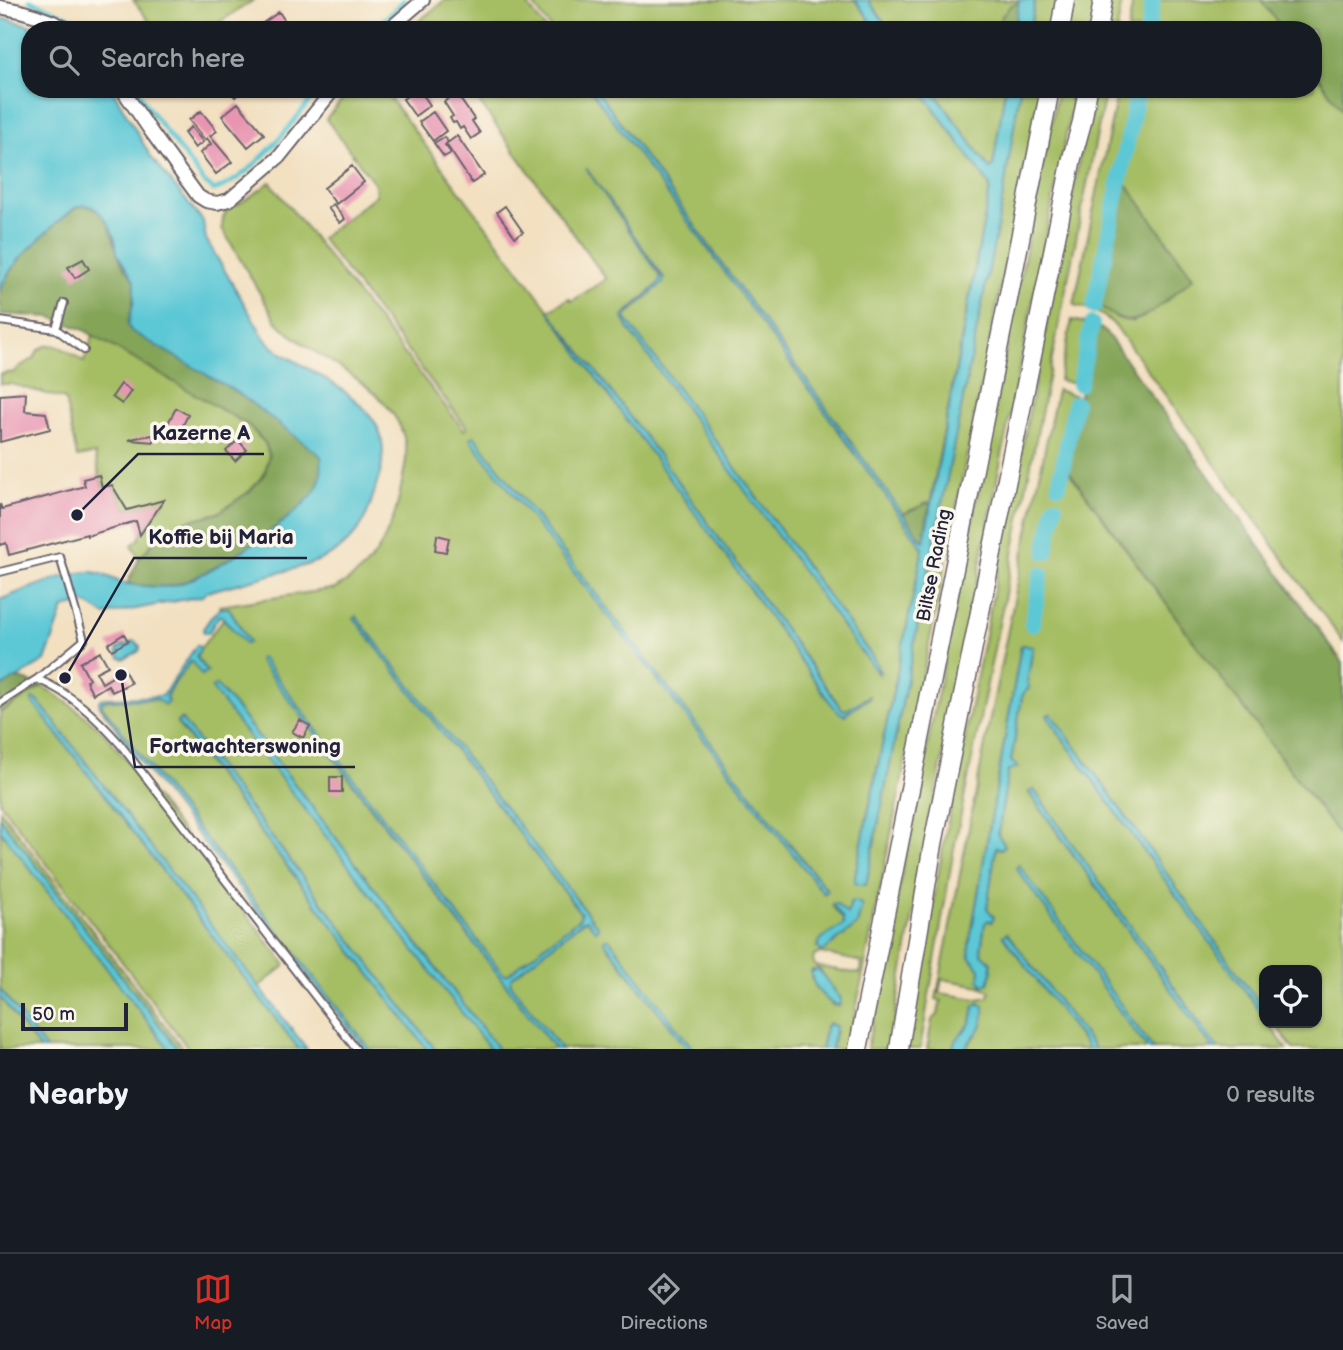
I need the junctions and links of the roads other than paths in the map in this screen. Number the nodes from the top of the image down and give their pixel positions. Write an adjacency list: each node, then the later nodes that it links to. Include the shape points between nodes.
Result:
1 (423, 0): 6 (street)
2 (1065, 0): 7 (main road)
3 (1103, 0): 8 (main road)
4 (0, 7): 5 (street)
5 (52, 21)
6 (398, 21)
7 (1062, 21)
8 (1100, 21)
9 (128, 98): 10 (street, via 198,196 217,203 229,200 279,156)
10 (327, 98)
11 (1048, 98): 21 (main road, Biltse Rading)
12 (1086, 98): 22 (main road, via 939,818)
13 (64, 303): 15 (lane)
14 (0, 321): 15 (lane)
15 (56, 329): 16 (lane)
16 (84, 350)
17 (0, 572): 18 (lane, via 60,557 84,640)
18 (37, 679): 19 (lane); 20 (lane, via 88,710 120,744)
19 (0, 703)
20 (356, 1049)
21 (858, 1049)
22 (899, 1049)

